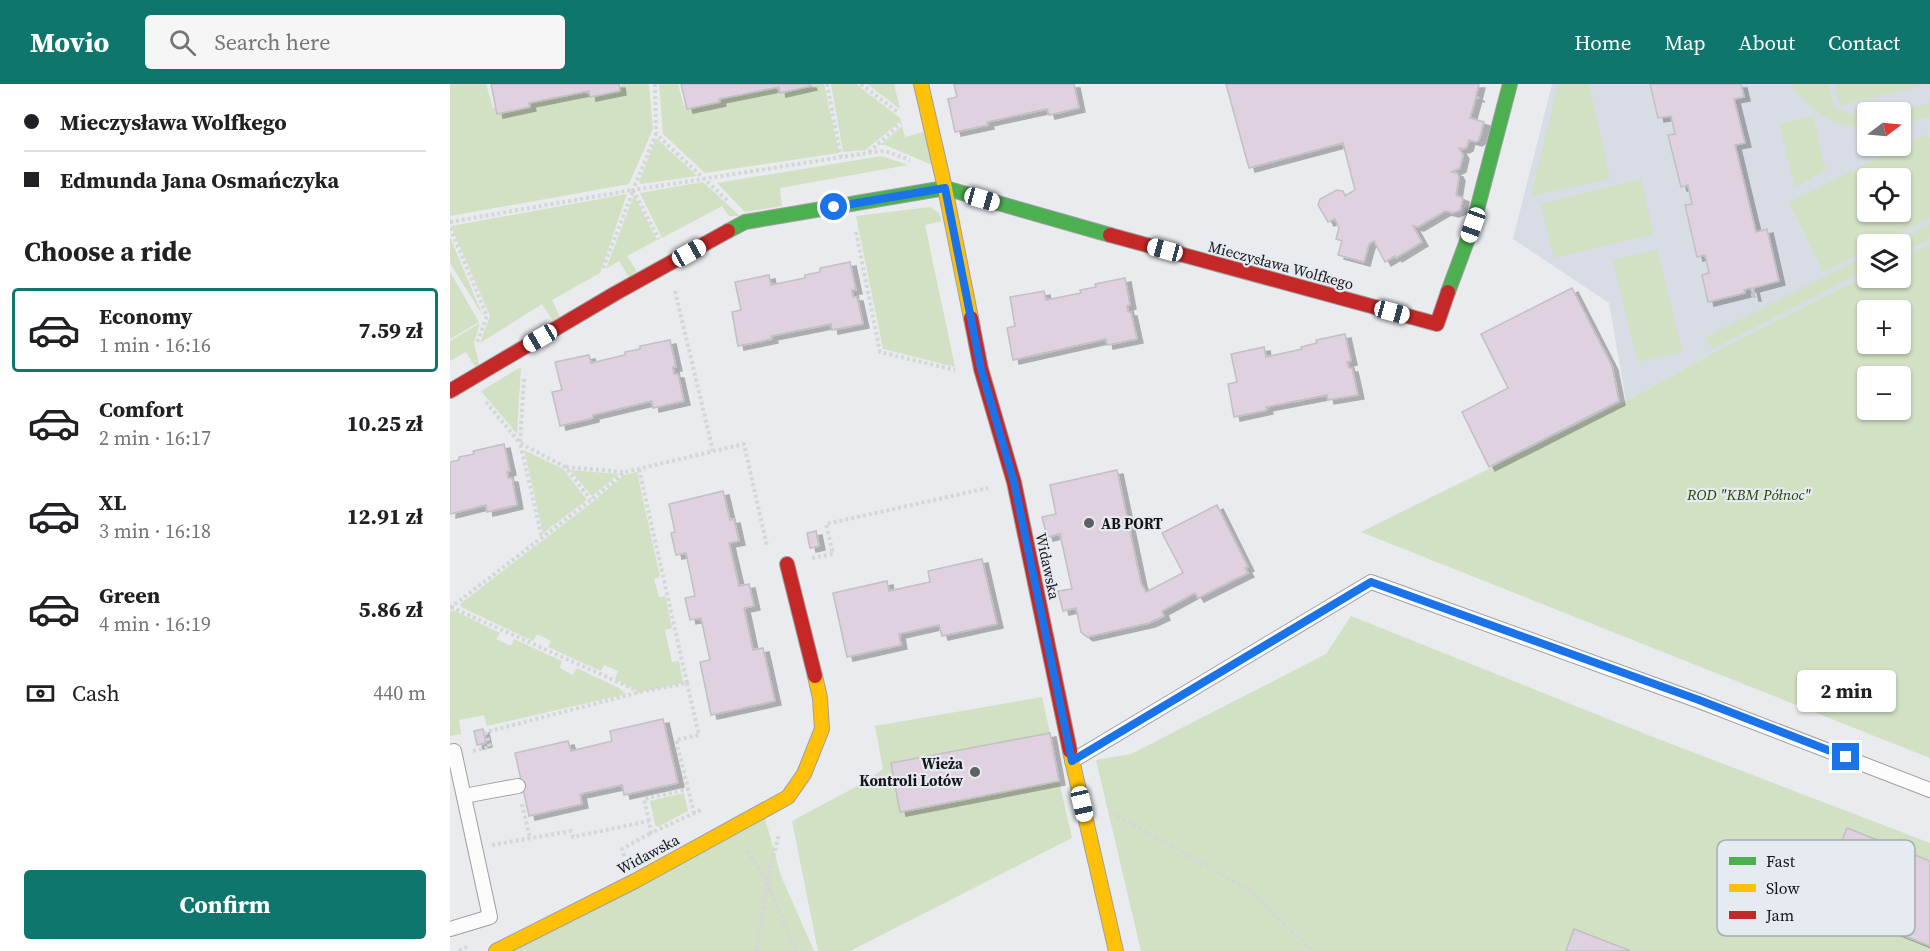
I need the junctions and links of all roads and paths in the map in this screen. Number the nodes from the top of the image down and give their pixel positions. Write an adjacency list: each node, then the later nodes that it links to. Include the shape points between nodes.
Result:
1 (655, 84): 6 (path)
2 (827, 84): 8 (path)
3 (861, 84): 7 (path, via 908,117)
4 (921, 84): 9 (street)
5 (1510, 84): 11 (street, Mieczysława Wolfkego, via 1473,225 1437,324)
6 (656, 134): 10 (path); 12 (path)
7 (867, 153): 8 (path); 9 (path, via 885,151)
8 (841, 157): 10 (path)
9 (940, 171): 11 (street)
10 (704, 179): 12 (path); 14 (path, via 742,214)
11 (945, 188): 14 (street, Mieczysława Wolfkego); 26 (street, Widawska, via 981,369)
12 (633, 190): 13 (path); 17 (path)
13 (450, 222)
14 (745, 222): 17 (street, Mieczysława Wolfkego)
15 (855, 226): 18 (path, via 880,352)
16 (450, 228): 19 (path, via 487,316 477,343)
17 (671, 263): 19 (street, Mieczysława Wolfkego); 22 (path)
18 (963, 370)
19 (483, 371): 21 (street, Mieczysława Wolfkego)
20 (524, 372): 27 (path, via 520,443)
21 (450, 391)
22 (713, 451): 24 (path); 28 (path, via 744,444)
23 (565, 467): 25 (path)
24 (639, 469): 25 (path); 31 (path)
25 (625, 472): 27 (path)
26 (1014, 482): 29 (path, via 826,524 833,554); 35 (street, Widawska)
27 (542, 538): 30 (path)
28 (768, 555)
29 (788, 564): 44 (street, Widawska, via 820,698 822,729 804,774 788,797)
30 (450, 607): 32 (path)
31 (687, 683): 32 (path); 37 (path, via 699,735 676,740)
32 (640, 692): 33 (path, via 486,732 490,747)
33 (469, 751)
34 (450, 752): 39 (lane, via 454,751)
35 (1072, 761): 38 (lane, via 1371,582 1699,700); 55 (street, Widawska)
36 (518, 786): 39 (lane); 46 (path)
37 (688, 789): 42 (path); 43 (path, via 644,799)
38 (1930, 790)
39 (464, 796): 47 (lane)
40 (710, 806): 42 (path)
41 (1108, 811): 56 (path, via 1248,889)
42 (694, 813): 43 (path, via 651,833)
43 (649, 820): 46 (path, via 573,837 571,831)
44 (734, 827): 49 (path); 50 (street, Widawska)
45 (780, 829): 49 (path)
46 (530, 838): 47 (path)
47 (476, 852): 51 (lane, via 490,917)
48 (603, 879): 50 (lane)
49 (767, 883): 53 (path); 54 (path)
50 (612, 892): 52 (street, Widawska)
51 (450, 928)
52 (496, 951)
53 (757, 951)
54 (796, 951)
55 (1116, 951)
56 (1312, 951)

